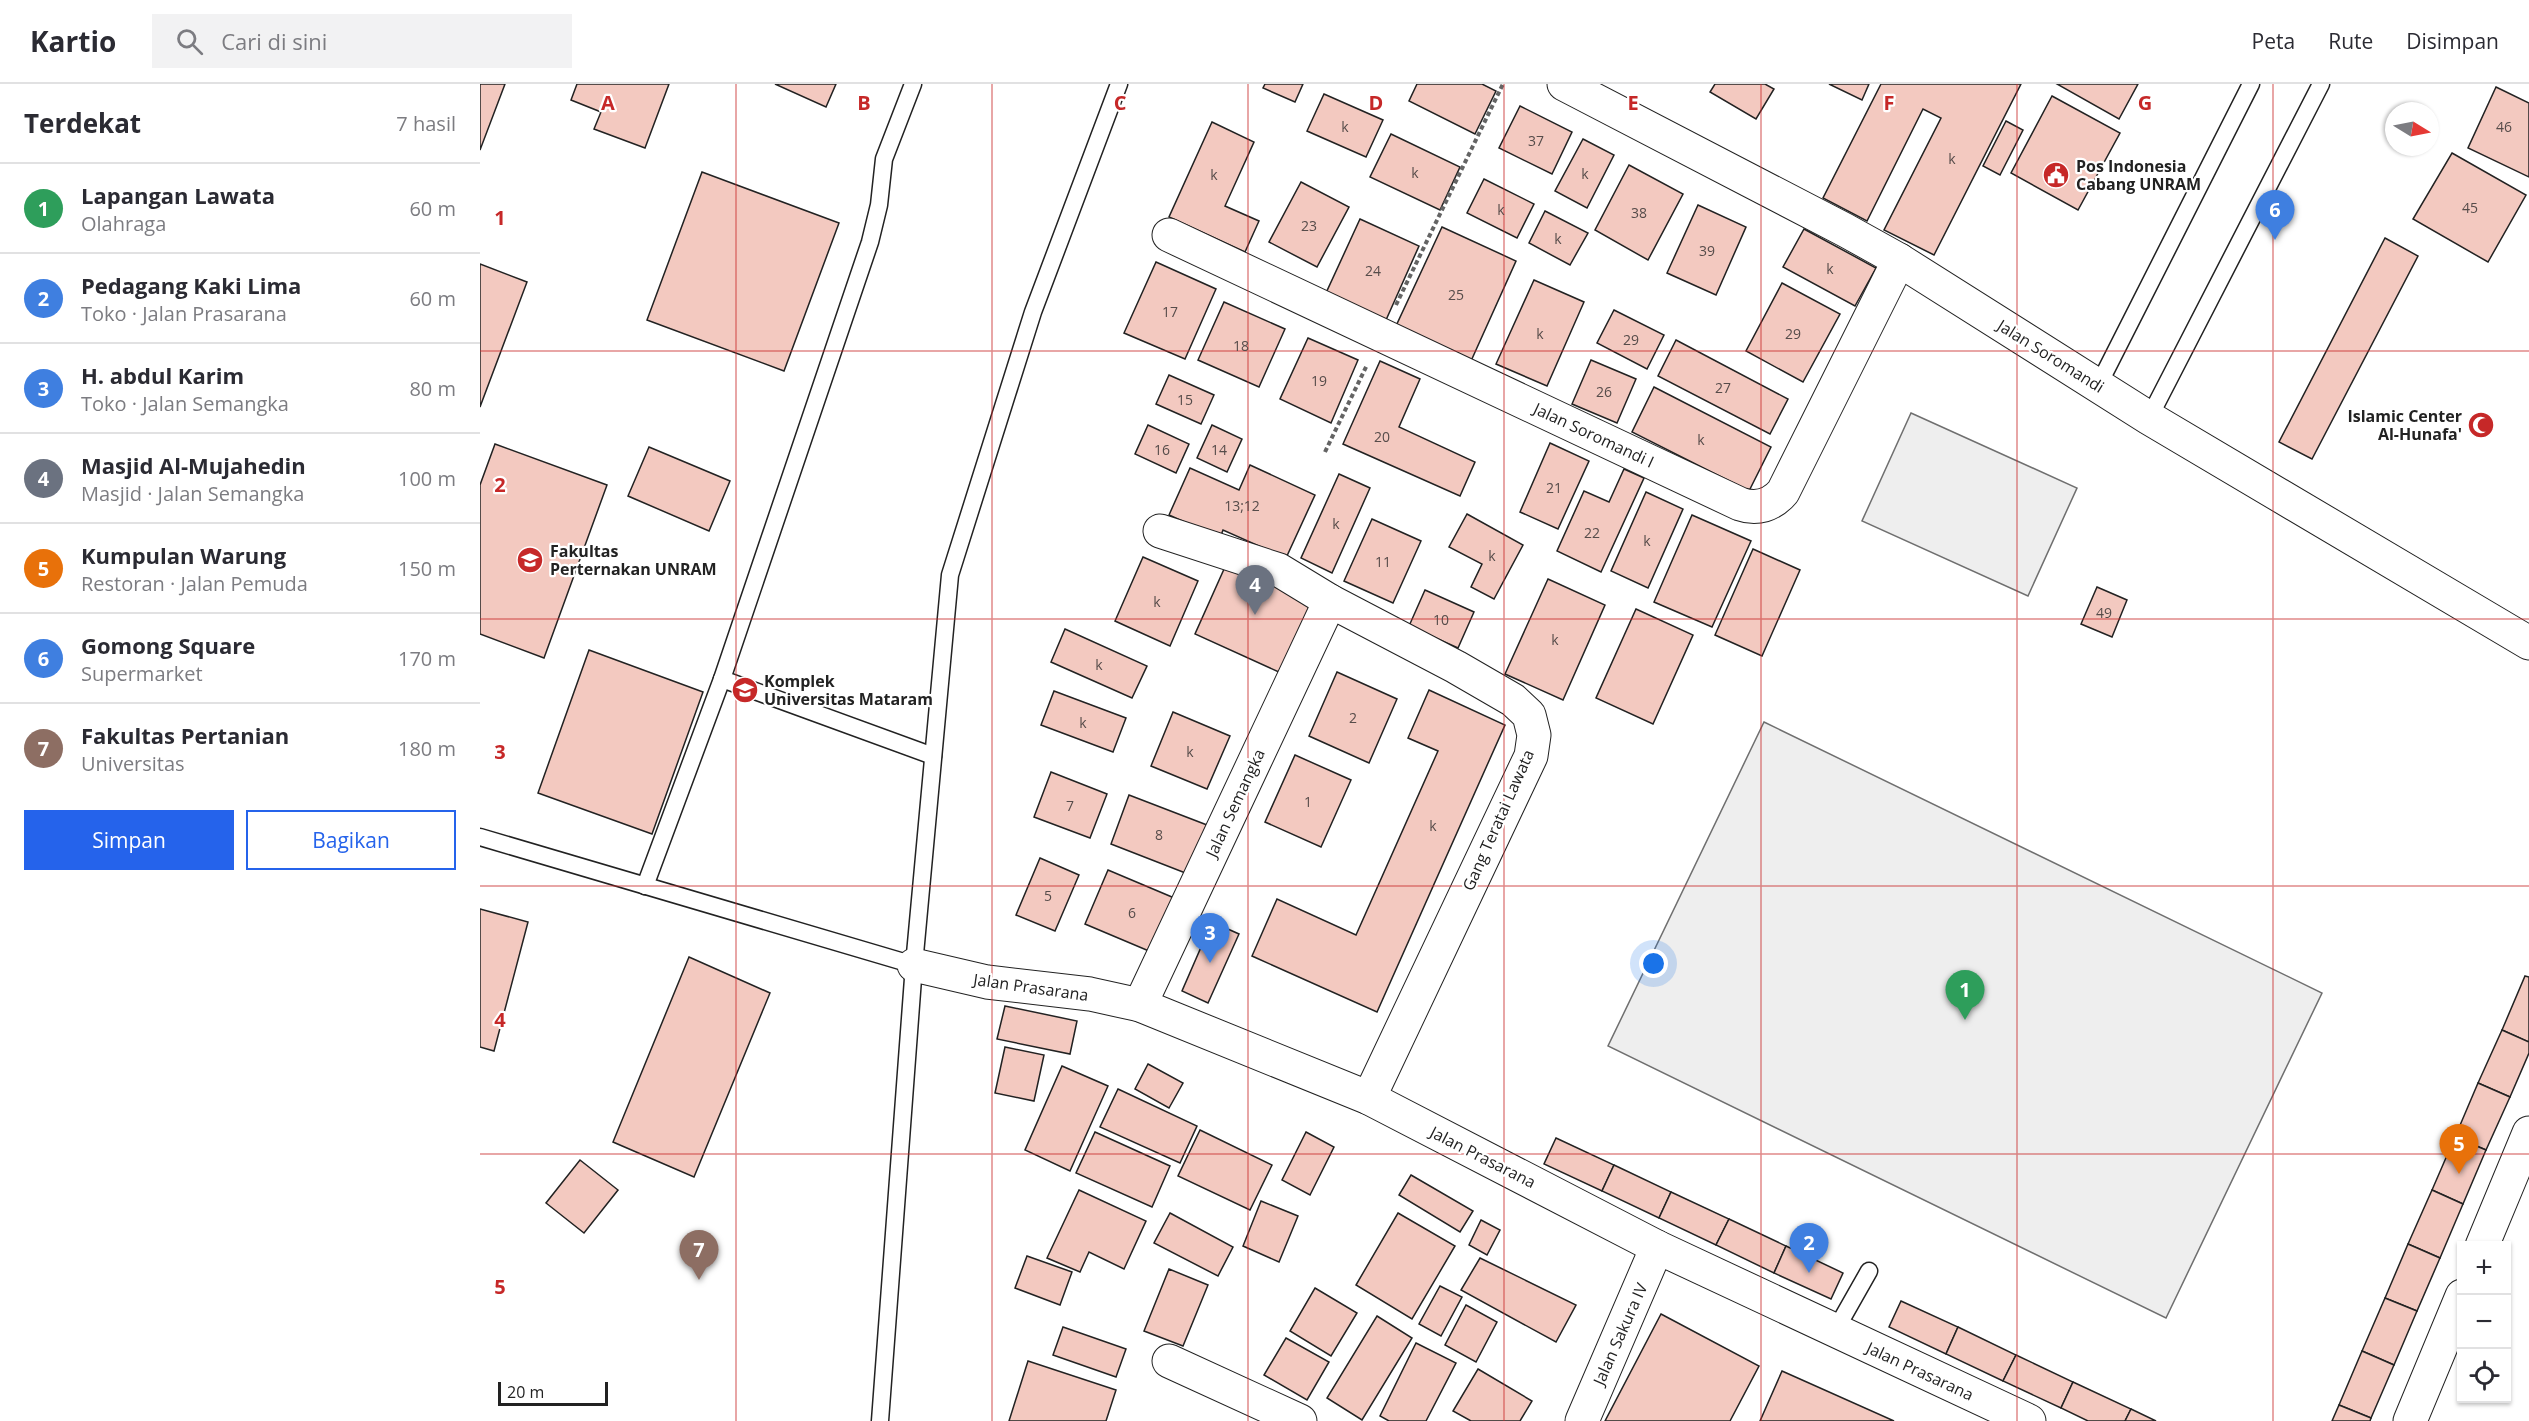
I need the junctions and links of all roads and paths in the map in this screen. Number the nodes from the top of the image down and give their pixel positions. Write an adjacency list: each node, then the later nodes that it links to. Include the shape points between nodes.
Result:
1 (913, 84): 16 (lane, via 884,159 870,242)
2 (1119, 84): 17 (lane, via 1033,312 950,575)
3 (1503, 84): 9 (path)
4 (1564, 84): 8 (street, Jalan Soromandi)
5 (2251, 84): 10 (lane)
6 (2321, 84): 11 (lane)
7 (1169, 235): 9 (street, Jalan Soromandi I)
8 (1899, 260): 9 (street, Jalan Soromandi I, via 1783,492 1775,501 1758,507 1740,504); 10 (street, Jalan Soromandi)
9 (1382, 335): 12 (path)
10 (2098, 386): 11 (street, Jalan Soromandi)
11 (2150, 418): 15 (street, Jalan Soromandi)
12 (1325, 452)
13 (1160, 531): 14 (street, Gang Teratai Lawata, via 1279,570)
14 (1330, 601): 21 (street, Jalan Semangka); 22 (street, Gang Teratai Lawata, via 1513,700 1529,715 1534,735 1531,756)
15 (2529, 643)
16 (722, 678): 17 (lane); 19 (lane)
17 (933, 756): 20 (lane)
18 (480, 837): 19 (lane)
19 (645, 886): 20 (lane)
20 (914, 965): 21 (street, Jalan Prasarana, via 987,982 1090,994); 30 (lane)
21 (1140, 1005): 22 (street, Jalan Prasarana)
22 (1369, 1098): 25 (street, Jalan Prasarana)
23 (2529, 1133): 24 (street)
24 (2484, 1241)
25 (1657, 1247): 28 (street, Jalan Prasarana); 32 (street, Jalan Sakura IV)
26 (1869, 1271): 28 (lane)
27 (2457, 1308): 34 (street)
28 (1835, 1331): 33 (street, Jalan Prasarana)
29 (1170, 1361): 31 (street)
30 (880, 1421)
31 (1300, 1421)
32 (1582, 1421)
33 (2029, 1421)
34 (2410, 1421)

